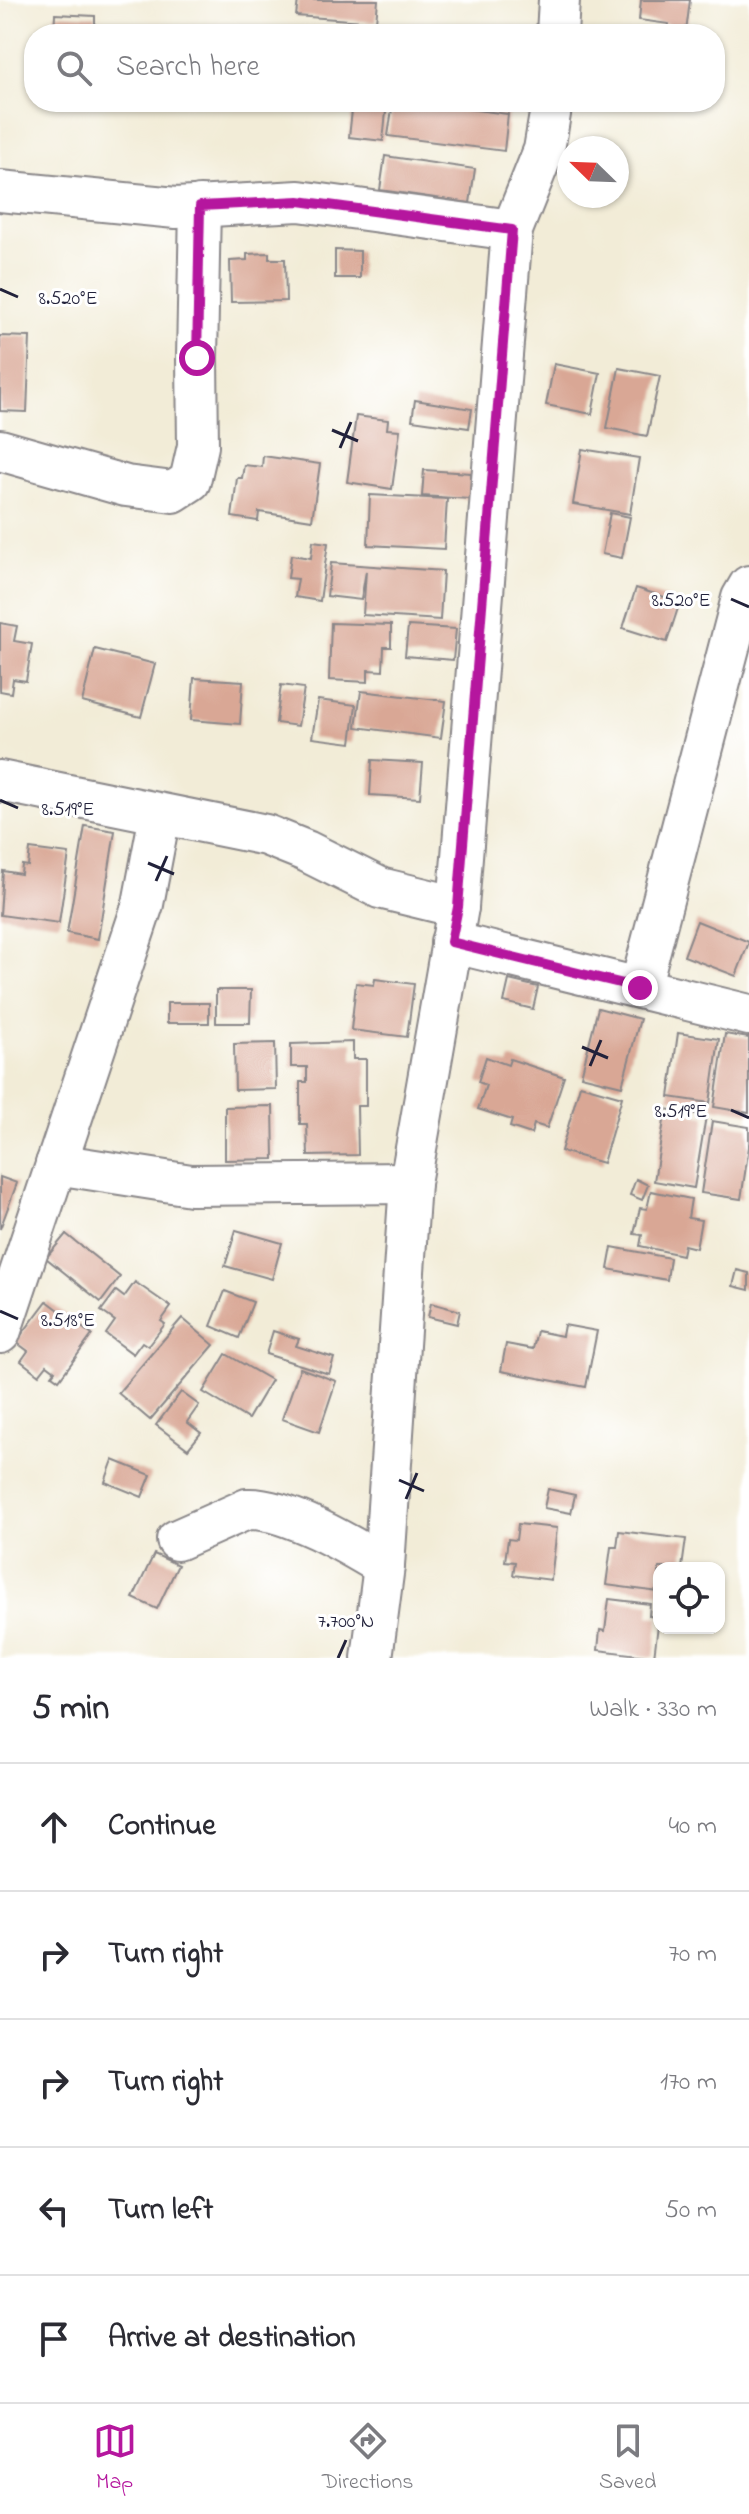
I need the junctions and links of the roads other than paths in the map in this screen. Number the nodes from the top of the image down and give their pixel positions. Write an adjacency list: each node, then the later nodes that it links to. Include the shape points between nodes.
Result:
1 (559, 0): 2 (street)
2 (558, 24)
3 (550, 112): 6 (street, via 544,150)
4 (0, 191): 5 (street)
5 (200, 206): 6 (street, via 299,201); 7 (street, via 198,446 190,481 173,492 126,486)
6 (512, 230): 11 (street)
7 (0, 450)
8 (749, 586): 12 (street)
9 (0, 781): 10 (street)
10 (160, 815): 11 (street, via 266,835); 14 (street, via 143,904)
11 (455, 924): 12 (street); 15 (street)
12 (640, 988): 13 (street)
13 (749, 1015)
14 (56, 1164): 15 (street, via 191,1185); 16 (street)
15 (410, 1183): 18 (street)
16 (0, 1333)
17 (177, 1540): 18 (street, via 247,1509 259,1509 327,1535)
18 (384, 1566): 19 (street)
19 (372, 1658)

